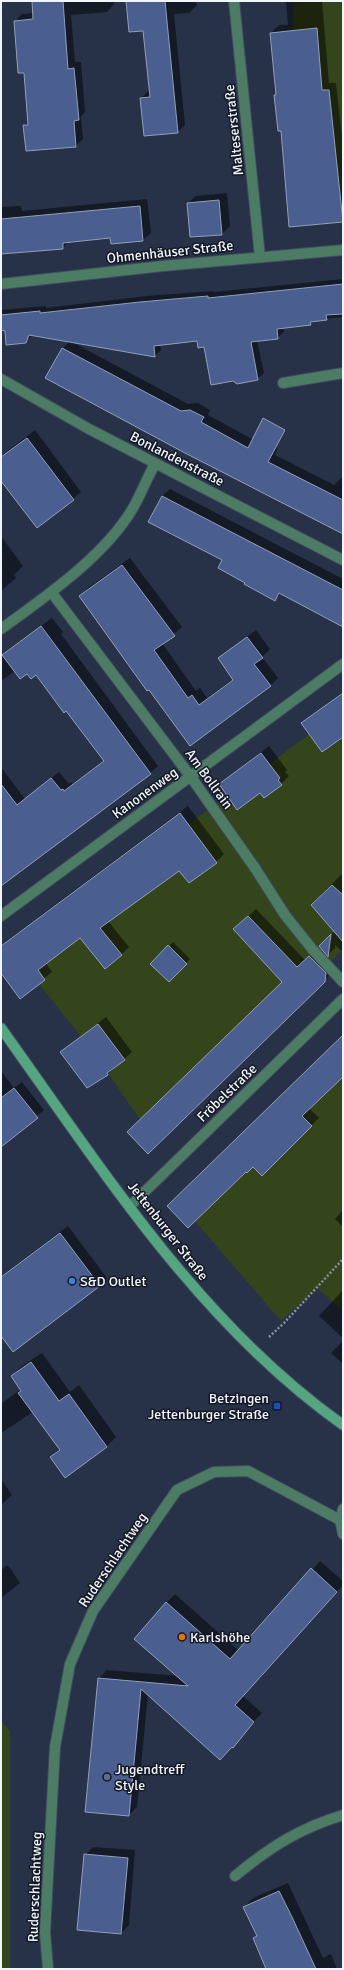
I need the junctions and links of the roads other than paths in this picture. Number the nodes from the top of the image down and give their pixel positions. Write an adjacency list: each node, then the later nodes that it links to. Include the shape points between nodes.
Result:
1 (234, 1): 3 (street, Malteserstraße)
2 (343, 250): 3 (street, Ohmenhäuser Straße)
3 (260, 257): 4 (street, Ohmenhäuser Straße)
4 (1, 284)
5 (343, 373): 7 (street)
6 (1, 379): 8 (street, Bonlandenstraße)
7 (283, 383)
8 (155, 464): 9 (street, Bonlandenstraße); 10 (street, via 133,509 106,542)
9 (343, 560)
10 (52, 593): 11 (street); 13 (street, Am Bollrain)
11 (1, 629)
12 (343, 664): 13 (street, Kanonenweg)
13 (191, 777): 14 (street, Kanonenweg); 15 (street, Am Bollrain, via 285,915)
14 (1, 916)
15 (343, 982)
16 (343, 999): 18 (street, Fröbelstraße)
17 (1, 1028): 18 (street, Jettenburger Straße)
18 (130, 1206): 19 (street, Jettenburger Straße, via 194,1289 254,1350)
19 (343, 1425)
20 (343, 1509): 21 (street)
21 (340, 1520): 22 (street); 25 (street, Ruderschlachtweg, via 248,1471 214,1472 177,1490 93,1611 70,1664 56,1747 45,1932)
22 (343, 1534)
23 (343, 1814): 24 (street, via 292,1835 262,1854)
24 (235, 1876)
25 (48, 1969)

